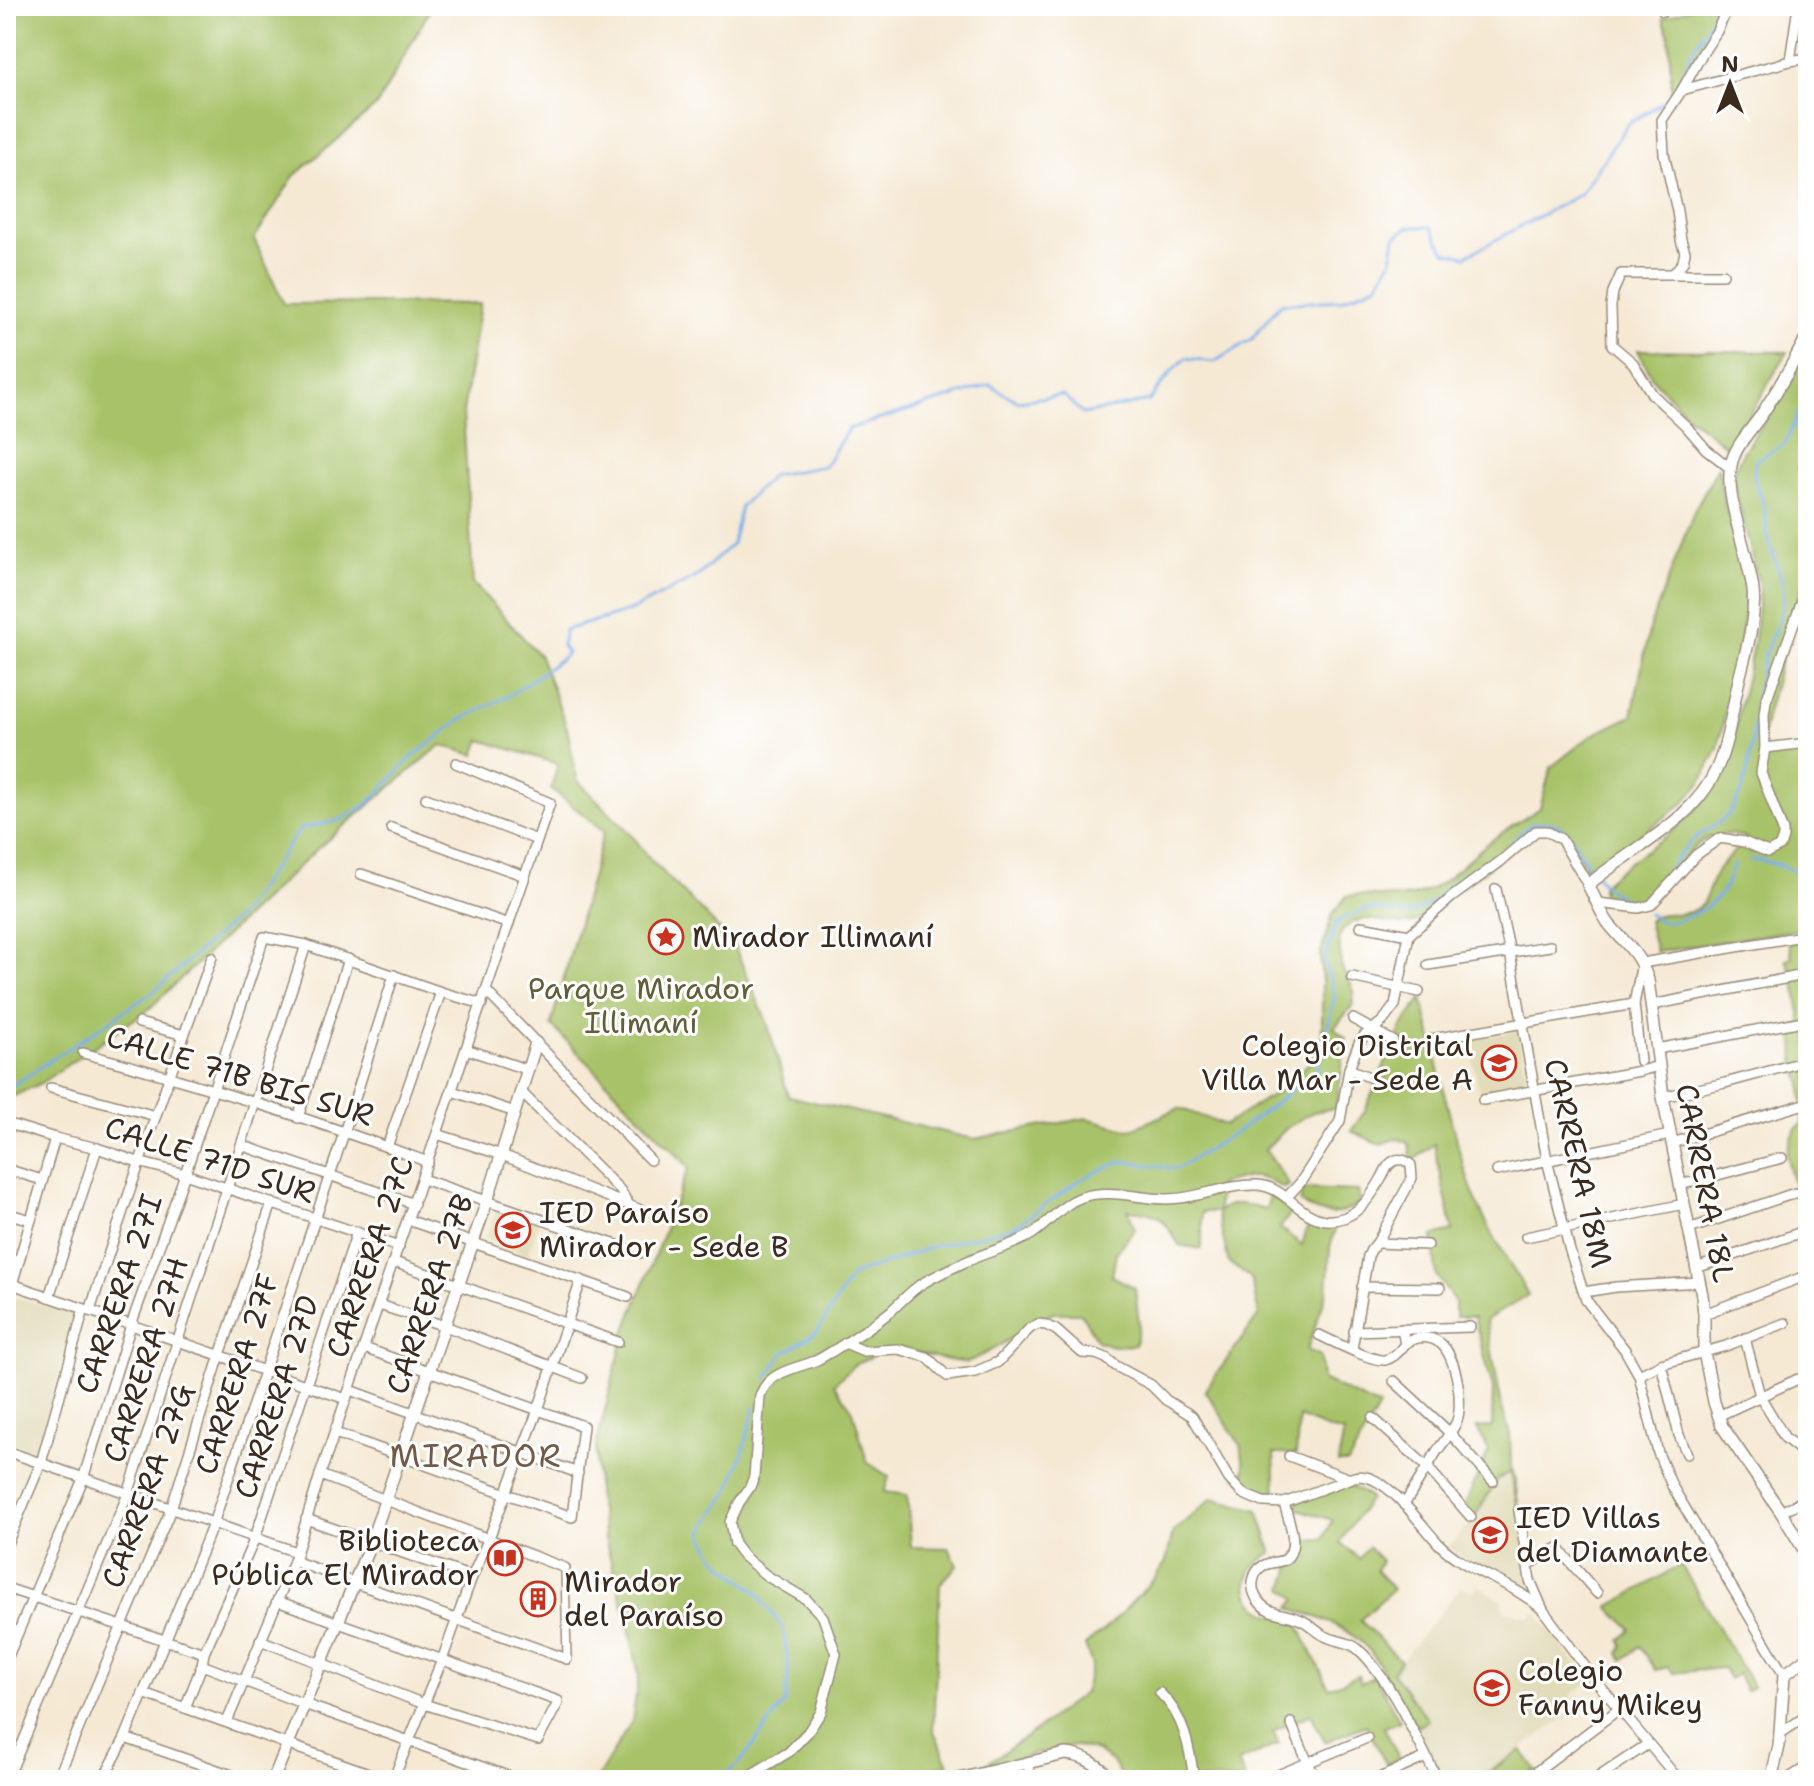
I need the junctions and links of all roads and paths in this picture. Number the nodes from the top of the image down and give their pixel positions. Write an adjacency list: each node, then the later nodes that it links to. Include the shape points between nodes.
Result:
1 (1728, 6): 5 (street)
2 (1798, 6): 4 (street)
3 (1808, 58): 4 (street)
4 (1790, 61): 5 (street)
5 (1682, 90): 6 (street, via 1662,120 1685,252)
6 (1673, 274): 7 (street); 9 (street, via 1621,274 1611,306 1612,345 1633,363 1652,394)
7 (1723, 274)
8 (1808, 335): 9 (street)
9 (1730, 468): 19 (street, via 1753,615 1718,765 1682,815)
10 (1808, 584): 12 (street, via 1766,701)
11 (1808, 743): 12 (street)
12 (1765, 748): 21 (street, via 1761,773 1783,831 1780,846 1768,852 1720,838 1696,855 1651,905)
13 (456, 763): 16 (street, CARRERA 27C, via 550,803)
14 (426, 798): 16 (street)
15 (391, 828): 18 (street)
16 (537, 840): 18 (street, CARRERA 27C)
17 (361, 874): 22 (street)
18 (525, 876): 22 (street, CARRERA 27C)
19 (1592, 882): 21 (street, CARRERA 18L); 24 (street, CARRERA 18L, via 1563,841 1541,830)
20 (1496, 889): 28 (street, CARRERA 18M)
21 (1598, 903): 31 (street, CARRERA 18L)
22 (509, 924): 37 (street, CARRERA 27C)
23 (1361, 926): 24 (street)
24 (1409, 935): 36 (street)
25 (1808, 935): 31 (street)
26 (306, 945): 30 (street); 63 (street, CARRERA 27I, via 264,937); 69 (street, CARRERA 27H)
27 (1550, 946): 28 (street)
28 (1510, 953): 32 (street); 45 (street, CARRERA 18M)
29 (212, 957): 48 (street)
30 (348, 959): 33 (street); 73 (street)
31 (1642, 963): 41 (street); 42 (street, CARRERA 18L)
32 (1428, 965)
33 (394, 975): 38 (street); 75 (street, CARRERA 27F)
34 (1799, 976): 42 (street)
35 (1352, 977): 36 (street)
36 (1398, 987): 39 (street); 47 (street, via 1395,1005)
37 (486, 991): 40 (street, CARRERA 27C); 51 (street)
38 (441, 992): 40 (street); 80 (street)
39 (1419, 992)
40 (482, 1004): 52 (street, CARRERA 27C)
41 (1634, 1004): 45 (street); 55 (street)
42 (1652, 1005): 53 (street, CARRERA 18L)
43 (1353, 1019): 47 (street)
44 (1808, 1020): 53 (street)
45 (1521, 1022): 49 (street); 64 (street, CARRERA 18M)
46 (139, 1023): 48 (street)
47 (1373, 1030): 50 (street); 58 (street, via 1359,1043)
48 (184, 1035): 60 (street)
49 (1432, 1039)
50 (1393, 1041)
51 (536, 1043): 59 (street, CARRERA 27B); 84 (street)
52 (466, 1049): 59 (street); 65 (street, CARRERA 27C)
53 (1657, 1049): 57 (street, CARRERA 18L)
54 (83, 1053): 60 (street, CALLE 71B BIS SUR)
55 (1640, 1061)
56 (1795, 1064): 67 (street)
57 (1659, 1066): 64 (street); 67 (street, CARRERA 18L)
58 (1349, 1069): 61 (street); 97 (street, via 1340,1121)
59 (528, 1070): 66 (street, CARRERA 27B)
60 (169, 1076): 63 (street, CALLE 71B BIS SUR); 72 (street)
61 (1374, 1079)
62 (51, 1088): 72 (street)
63 (213, 1089): 69 (street, CALLE 71B BIS SUR); 90 (street, CARRERA 27I)
64 (1535, 1090): 68 (street); 85 (street, CARRERA 18M)
65 (452, 1091): 71 (street); 76 (street, CARRERA 27C)
66 (521, 1092): 71 (street, CARRERA 27B); 102 (street)
67 (1663, 1097): 78 (street, CARRERA 18L)
68 (1483, 1100)
69 (255, 1102): 73 (street, CALLE 71B BIS SUR); 79 (street, CARRERA 27H)
70 (1808, 1103): 78 (street)
71 (515, 1112): 82 (street, CARRERA 27B)
72 (156, 1116): 86 (street)
73 (298, 1118): 75 (street, CALLE 71B BIS SUR)
74 (6, 1123): 77 (street, CALLE 71D SUR)
75 (344, 1133): 80 (street, CALLE 71B BIS SUR); 91 (street, CARRERA 27F)
76 (437, 1134): 82 (street); 87 (street, CARRERA 27C)
77 (55, 1138): 81 (street, CALLE 71D SUR); 93 (street)
78 (1671, 1139): 85 (street); 94 (street, CARRERA 18L)
79 (241, 1145): 91 (street); 95 (street, CARRERA 27H)
80 (387, 1147): 87 (street, CALLE 71B BIS SUR)
81 (97, 1148): 86 (street, CALLE 71D SUR); 130 (street)
82 (502, 1155): 98 (street, CARRERA 27B); 102 (street)
83 (1782, 1158): 94 (street)
84 (650, 1160)
85 (1547, 1160): 89 (street); 108 (street, CARRERA 18M)
86 (138, 1162): 90 (street, CALLE 71D SUR); 134 (street)
87 (428, 1162): 92 (street, CARRERA 27C)
88 (6, 1169): 93 (street)
89 (1497, 1171)
90 (185, 1174): 95 (street, CALLE 71D SUR); 138 (street, CARRERA 27I)
91 (329, 1175): 100 (street); 105 (street, CARRERA 27F)
92 (422, 1179): 98 (street); 100 (street, CARRERA 27C)
93 (42, 1180): 106 (street)
94 (1680, 1185): 101 (street, CARRERA 18L)
95 (227, 1187): 99 (street, CALLE 71D SUR); 145 (street, CARRERA 27H)
96 (1795, 1193): 109 (street)
97 (1287, 1197): 114 (street, via 1314,1217 1335,1220 1369,1199 1391,1163 1405,1160 1413,1170 1412,1180); 147 (street, via 1255,1185 1169,1199 1111,1193 1080,1197 1027,1237 920,1285)
98 (487, 1201): 113 (street, CARRERA 27B); 117 (street)
99 (272, 1203): 105 (street, CALLE 71D SUR); 152 (street, CARRERA 27G)
100 (414, 1204): 107 (street, CARRERA 27C)
101 (1684, 1204): 108 (street); 109 (street, CARRERA 18L)
102 (629, 1205): 103 (street)
103 (641, 1210)
104 (6, 1213): 106 (street)
105 (314, 1219): 111 (street, CALLE 71D SUR); 156 (street, CARRERA 27F)
106 (31, 1220): 119 (street)
107 (408, 1220): 113 (street); 116 (street, CARRERA 27C)
108 (1564, 1229): 112 (street); 129 (street, CARRERA 18M)
109 (1689, 1229): 121 (street, CARRERA 18L)
110 (1808, 1230): 121 (street)
111 (357, 1232): 116 (street, CALLE 71D SUR); 161 (street, CARRERA 27D)
112 (1526, 1237)
113 (473, 1242): 123 (street); 126 (street, CARRERA 27B)
114 (1377, 1243): 115 (street); 127 (street, via 1368,1256)
115 (1428, 1245)
116 (399, 1247): 120 (street, CARRERA 27C)
117 (640, 1253)
118 (6, 1258): 119 (street)
119 (19, 1261): 125 (street)
120 (394, 1262): 126 (street); 133 (street, CARRERA 27C)
121 (1696, 1268): 124 (street, CARRERA 18L)
122 (1808, 1275): 135 (street)
123 (581, 1280): 131 (street); 137 (street)
124 (1699, 1282): 129 (street); 135 (street, CARRERA 18L)
125 (12, 1284): 130 (street); 132 (street)
126 (459, 1284): 137 (street); 139 (street, CARRERA 27B)
127 (1362, 1287): 128 (street); 142 (street)
128 (1440, 1288)
129 (1584, 1292): 157 (street, CARRERA 18M)
130 (49, 1297): 134 (street)
131 (628, 1297)
132 (6, 1305)
133 (379, 1305): 139 (street); 149 (street, CARRERA 27C)
134 (87, 1310): 138 (street); 176 (street)
135 (1704, 1314): 151 (street, CARRERA 18L)
136 (1785, 1323): 144 (street)
137 (566, 1324): 146 (street); 154 (street)
138 (131, 1325): 145 (street); 180 (street, CARRERA 27I)
139 (445, 1326): 154 (street); 155 (street, CARRERA 27B)
140 (1470, 1327): 141 (street)
141 (1402, 1329): 142 (street); 148 (street)
142 (1354, 1331): 150 (street)
143 (1319, 1335): 150 (street)
144 (1745, 1338): 151 (street); 163 (street)
145 (177, 1340): 152 (street); 184 (street, CARRERA 27H)
146 (618, 1342)
147 (845, 1343): 187 (street, via 864,1351 898,1349 927,1357 947,1376 998,1362 1030,1328 1046,1325 1082,1353 1106,1358 1192,1416 1242,1493); 253 (street, via 766,1384 760,1396 754,1477 730,1522 734,1544 743,1556 806,1599 823,1617 836,1654 821,1712 808,1732 789,1752)
148 (1405, 1344): 150 (street, via 1386,1360); 169 (street, via 1426,1337 1440,1342 1451,1355 1459,1410)
149 (364, 1348): 155 (street); 162 (street, CARRERA 27C)
150 (1352, 1349)
151 (1704, 1352): 153 (street); 166 (street, CARRERA 18L)
152 (220, 1355): 156 (street); 189 (street, CARRERA 27G)
153 (1661, 1364): 157 (street); 172 (street)
154 (552, 1366): 158 (street); 164 (street)
155 (430, 1370): 164 (street); 165 (street, CARRERA 27B)
156 (263, 1371): 161 (street); 194 (street, CARRERA 27F)
157 (1639, 1375): 223 (street, CARRERA 18M, via 1658,1453 1672,1486)
158 (582, 1378)
159 (1798, 1379): 163 (street)
160 (1394, 1381): 169 (street)
161 (305, 1385): 162 (street); 195 (street, CARRERA 27D)
162 (348, 1394): 165 (street); 168 (street, CARRERA 27C)
163 (1760, 1396): 166 (street); 175 (street, via 1785,1438)
164 (538, 1410): 171 (street); 178 (street, via 583,1426)
165 (415, 1413): 171 (street); 173 (street, CARRERA 27B)
166 (1718, 1416): 191 (street, CARRERA 18L)
167 (1373, 1418): 177 (street)
168 (335, 1433): 173 (street); 179 (street, CARRERA 27C)
169 (1450, 1433): 177 (street); 182 (street)
170 (6, 1451): 176 (street)
171 (522, 1452): 178 (street); 183 (street)
172 (1687, 1454)
173 (400, 1456): 183 (street); 186 (street, CARRERA 27B)
174 (1289, 1456): 181 (street)
175 (1808, 1459)
176 (41, 1463): 180 (street); 198 (street)
177 (1427, 1467): 188 (street); 192 (street)
178 (578, 1473): 183 (street, via 572,1517)
179 (320, 1475): 186 (street); 193 (street, CARRERA 27C)
180 (83, 1479): 184 (street); 207 (street, CARRERA 27I)
181 (1350, 1479): 187 (street); 188 (street, via 1371,1478)
182 (1493, 1481)
183 (506, 1493): 196 (street)
184 (128, 1494): 189 (street); 210 (street, CARRERA 27H)
185 (1808, 1498): 191 (street)
186 (385, 1499): 196 (street); 197 (street, CARRERA 27B)
187 (1284, 1503): 240 (street, via 1293,1550 1285,1560 1263,1565 1257,1572 1253,1584 1258,1601 1359,1649 1380,1675)
188 (1404, 1505): 209 (street, via 1440,1545)
189 (171, 1509): 194 (street); 213 (street, CARRERA 27G)
190 (1519, 1511): 201 (street)
191 (1781, 1512): 200 (street, CARRERA 18L)
192 (1471, 1517)
193 (306, 1519): 197 (street); 199 (street, CARRERA 27C)
194 (213, 1524): 195 (street); 214 (street, CARRERA 27F)
195 (255, 1538): 199 (street); 216 (street, CARRERA 27D)
196 (489, 1538): 202 (street); 203 (street)
197 (371, 1542): 203 (street); 204 (street, CARRERA 27B)
198 (6, 1546)
199 (295, 1556): 204 (street); 208 (street, CARRERA 27C)
200 (1808, 1556)
201 (1528, 1565): 206 (street, via 1558,1548); 209 (street)
202 (565, 1568): 218 (street)
203 (472, 1577): 211 (street)
204 (354, 1582): 211 (street); 212 (street, CARRERA 27B)
205 (6, 1588): 207 (street)
206 (1597, 1593)
207 (34, 1597): 210 (street); 220 (street, CARRERA 27I)
208 (277, 1601): 212 (street); 215 (street, CARRERA 27C)
209 (1543, 1610): 230 (street)
210 (78, 1612): 213 (street); 247 (street, CARRERA 27H)
211 (457, 1619): 218 (street); 219 (street)
212 (337, 1623): 219 (street); 222 (street, CARRERA 27B)
213 (121, 1626): 214 (street); 248 (street, CARRERA 27G)
214 (164, 1640): 216 (street); 225 (street, CARRERA 27F)
215 (260, 1640): 222 (street); 224 (street, CARRERA 27C)
216 (204, 1653): 221 (street, CARRERA 27D)
217 (1808, 1657): 223 (street)
218 (567, 1659)
219 (442, 1660): 228 (street); 228 (street, via 558,1701 538,1740)
220 (6, 1661)
221 (202, 1665): 224 (street); 229 (street, CARRERA 27D)
222 (320, 1665): 227 (street, CARRERA 27B); 228 (street)
223 (1784, 1675): 234 (street)
224 (244, 1681): 227 (street); 232 (street, CARRERA 27C)
225 (143, 1693): 229 (street); 235 (street, CARRERA 27F)
226 (1160, 1693): 257 (street, via 1177,1713)
227 (304, 1704): 237 (street); 238 (street, CARRERA 27B)
228 (424, 1704): 237 (street)
229 (185, 1708): 232 (street)
230 (1619, 1709): 239 (street); 262 (street, via 1537,1771)
231 (1808, 1715): 234 (street)
232 (227, 1722): 238 (street)
233 (1291, 1723): 242 (street)
234 (1781, 1733): 264 (street)
235 (125, 1738): 244 (street, CARRERA 27F); 250 (street)
236 (1367, 1738): 242 (street)
237 (410, 1740): 245 (street); 252 (street)
238 (288, 1744): 251 (street, CARRERA 27B); 252 (street)
239 (1648, 1744): 246 (street); 263 (street)
240 (1426, 1757): 260 (street); 261 (street)
241 (1027, 1763): 254 (street); 255 (street); 256 (street, via 1075,1755)
242 (1308, 1763): 258 (street); 259 (street)
243 (1808, 1766): 265 (street)
244 (105, 1777): 249 (street)
245 (516, 1779)
246 (1677, 1779)
247 (7, 1780)
248 (57, 1780)
249 (123, 1780)
250 (246, 1780)
251 (273, 1780)
252 (390, 1780)
253 (742, 1780)
254 (955, 1780)
255 (1032, 1780)
256 (1113, 1780)
257 (1194, 1780)
258 (1266, 1780)
259 (1317, 1780)
260 (1375, 1780)
261 (1438, 1780)
262 (1544, 1780)
263 (1594, 1780)
264 (1771, 1780)
265 (1786, 1780)

